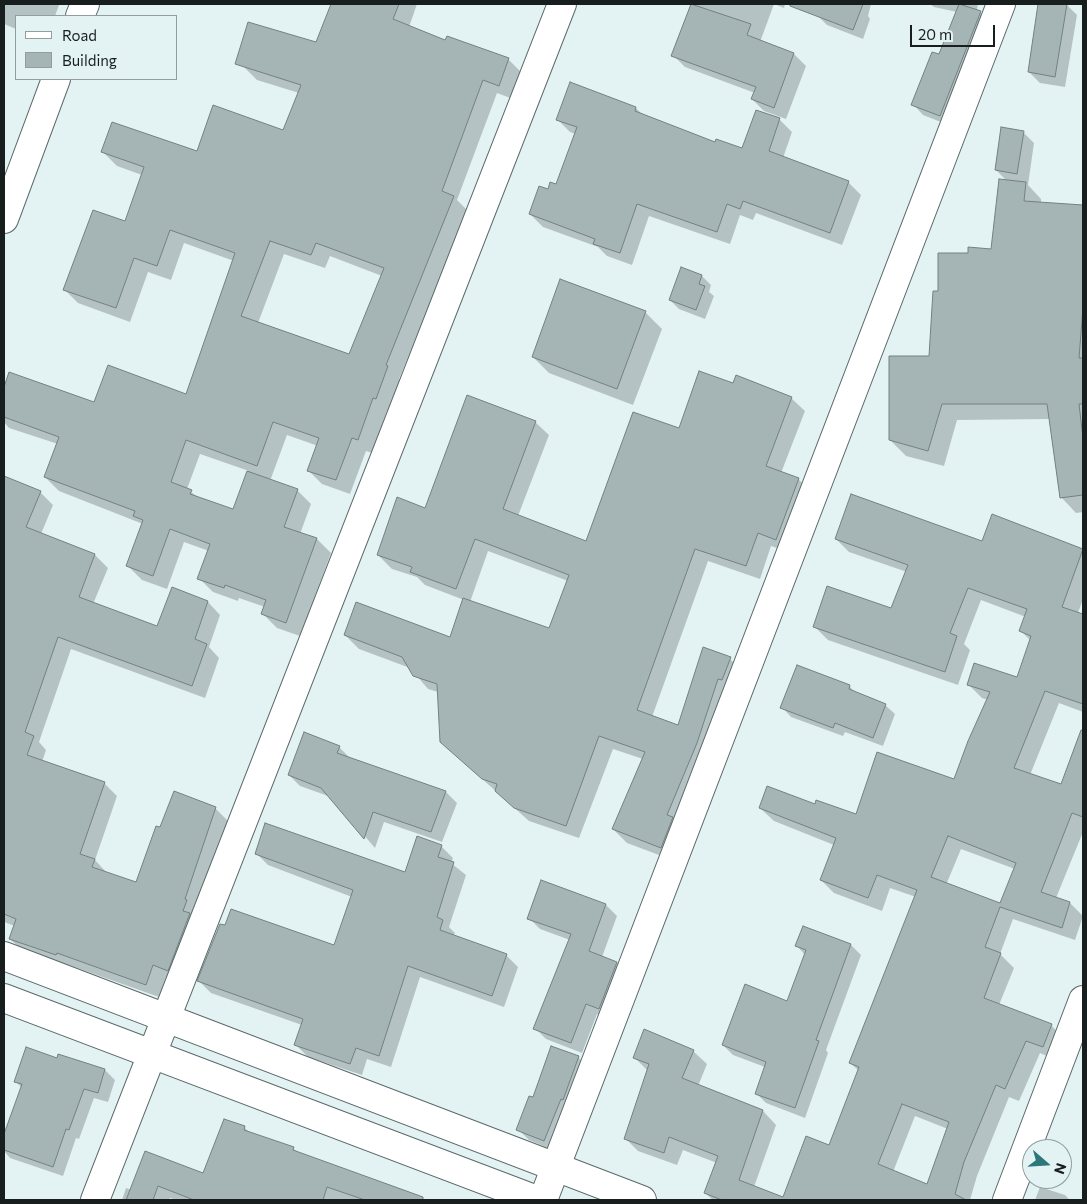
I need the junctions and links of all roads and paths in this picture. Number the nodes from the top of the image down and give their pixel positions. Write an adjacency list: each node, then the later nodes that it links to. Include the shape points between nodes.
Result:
1 (562, 4): 8 (street)
2 (1001, 4): 10 (street)
3 (56, 80): 4 (street)
4 (4, 219)
5 (4, 956): 8 (street)
6 (4, 998): 9 (street)
7 (1083, 1000): 15 (street)
8 (166, 1017): 9 (street); 10 (street)
9 (152, 1054): 11 (street); 12 (street)
10 (556, 1168): 13 (street); 14 (street)
11 (96, 1200)
12 (537, 1200)
13 (543, 1200)
14 (642, 1200)
15 (1007, 1200)

